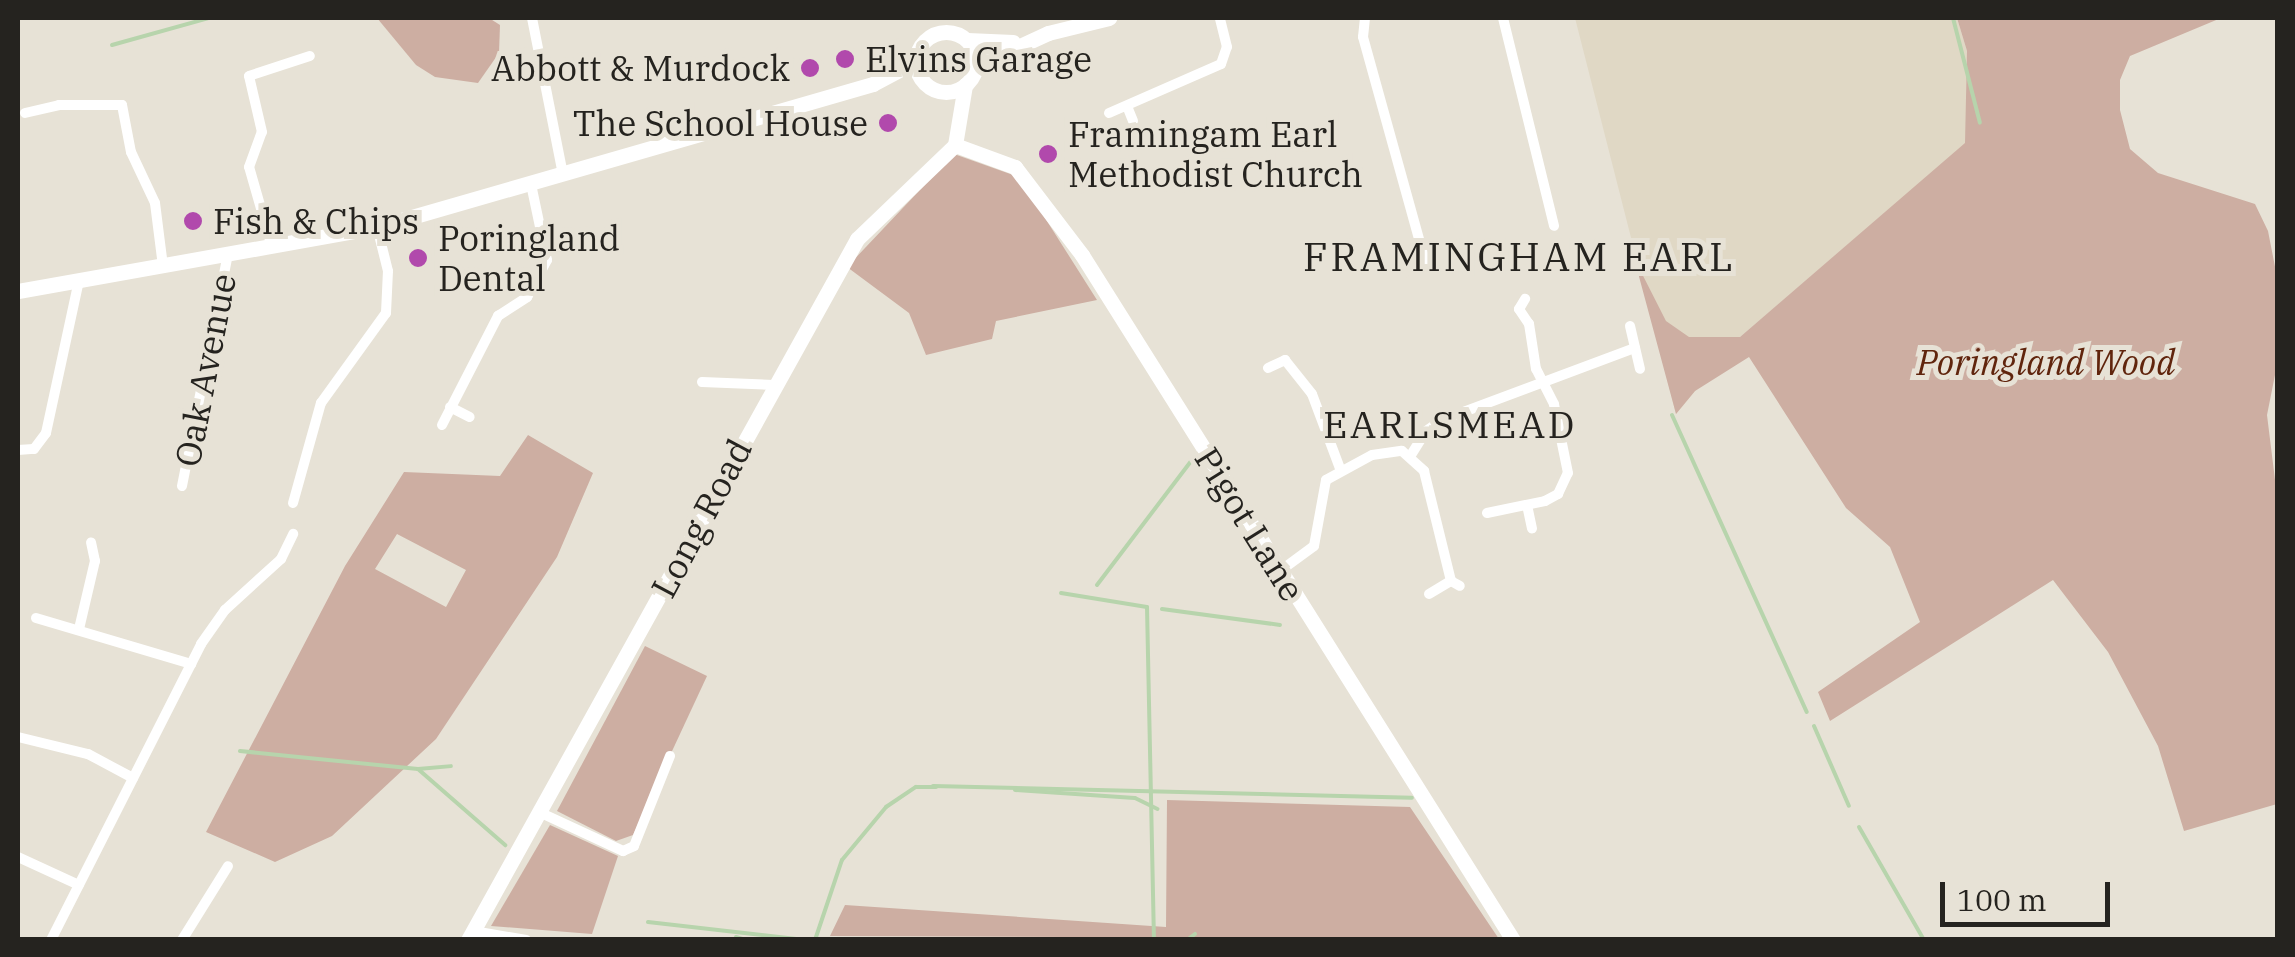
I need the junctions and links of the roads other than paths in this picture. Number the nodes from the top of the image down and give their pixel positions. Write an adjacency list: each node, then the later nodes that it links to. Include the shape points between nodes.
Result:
1 (532, 18): 22 (street)
2 (935, 18): 8 (street)
3 (1109, 18): 9 (street)
4 (1220, 18): 16 (street, via 1222,64)
5 (1365, 18): 28 (street, via 1363,37)
6 (1503, 18): 24 (street)
7 (955, 30): 8 (street); 9 (street); 12 (street)
8 (930, 36): 11 (street)
9 (1027, 41): 12 (street)
10 (310, 56): 26 (street, via 249,76 262,132 249,167)
11 (916, 61): 13 (street); 14 (street)
12 (976, 66): 15 (street)
13 (886, 80): 14 (street); 22 (street)
14 (930, 86): 15 (street); 19 (street)
15 (964, 86): 19 (street)
16 (1127, 106): 18 (street); 20 (street)
17 (25, 113): 29 (street, via 122,105 136,169 155,203)
18 (1109, 113)
19 (956, 120): 21 (street)
20 (1133, 121)
21 (955, 146): 41 (street, Long Road, via 857,239); 55 (street, Pigot Lane, via 1004,161 1032,185)
22 (563, 174): 23 (street)
23 (531, 184): 25 (street); 42 (street, via 547,260 527,297 498,316)
24 (1554, 226)
25 (378, 227): 26 (street); 49 (street, via 388,270 386,313 325,394)
26 (272, 247): 27 (street)
27 (228, 254): 29 (street); 48 (street, Oak Avenue)
28 (1425, 261)
29 (163, 266): 30 (street)
30 (78, 285): 31 (street); 45 (street, via 46,433 34,450)
31 (18, 290)
32 (1518, 307): 39 (street)
33 (1630, 326): 34 (street)
34 (1635, 348): 38 (street); 39 (street)
35 (1295, 352): 36 (street)
36 (1285, 360): 37 (street); 47 (street, via 1325,416)
37 (1268, 368)
38 (1640, 369)
39 (1544, 380): 46 (street, via 1490,407 1442,420 1426,431); 50 (street, via 1568,473 1558,494)
40 (702, 382): 41 (street)
41 (774, 385): 63 (street, Long Road)
42 (450, 407): 43 (street); 44 (street)
43 (470, 416)
44 (442, 425)
45 (18, 450)
46 (1412, 456): 47 (street, via 1388,451); 56 (street, via 1428,482 1456,583)
47 (1341, 471): 55 (street, via 1321,486 1314,546)
48 (182, 486)
49 (293, 503)
50 (1528, 506): 51 (street); 52 (street)
51 (1487, 513)
52 (1532, 528)
53 (294, 534): 59 (street, via 281,559 214,622)
54 (92, 542): 58 (street, via 95,561)
55 (1280, 572): 71 (street, Pigot Lane)
56 (1429, 594)
57 (36, 618): 58 (street)
58 (79, 628): 59 (street)
59 (190, 664): 62 (street)
60 (18, 737): 62 (street, via 88,754)
61 (670, 756): 63 (street, via 634,846 623,852)
62 (133, 778): 66 (street)
63 (539, 812): 67 (street, Long Road)
64 (18, 857): 66 (street)
65 (228, 866): 69 (street)
66 (79, 885): 68 (street)
67 (470, 935): 70 (street)
68 (50, 940)
69 (182, 940)
70 (526, 940)
71 (1514, 940)

